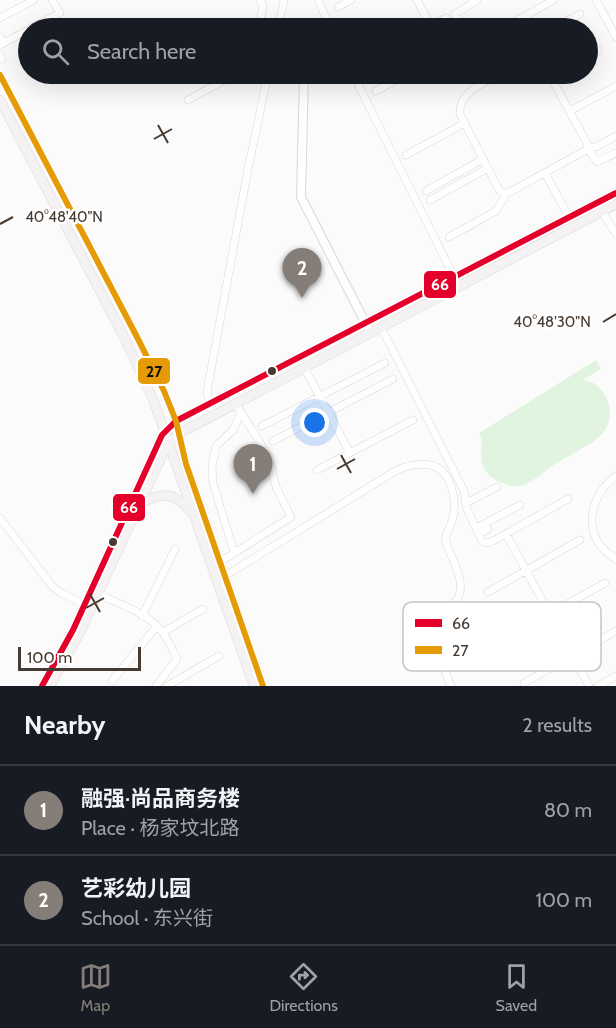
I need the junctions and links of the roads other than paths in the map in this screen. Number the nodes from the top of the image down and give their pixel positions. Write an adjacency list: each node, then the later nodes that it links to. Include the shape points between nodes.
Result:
1 (34, 0): 13 (street)
2 (52, 0): 14 (street, via 60,13)
3 (260, 0): 15 (street)
4 (284, 0): 16 (street)
5 (318, 0): 17 (street)
6 (351, 0): 11 (street)
7 (417, 0): 18 (street)
8 (477, 0): 19 (street, via 455,14)
9 (554, 0): 20 (street)
10 (596, 0): 23 (street)
11 (338, 7)
12 (580, 14): 21 (street)
13 (0, 18)
14 (51, 18)
15 (260, 18)
16 (280, 18)
17 (326, 18)
18 (425, 18)
19 (458, 18)
20 (522, 18)
21 (573, 18)
22 (18, 33): 24 (street)
23 (615, 34)
24 (0, 40)
25 (0, 75): 70 (main road, via 137,337)
26 (218, 84): 36 (street)
27 (266, 84): 65 (street, via 209,382 207,394)
28 (304, 84): 58 (street, via 301,197)
29 (358, 84): 56 (street)
30 (388, 84): 34 (street)
31 (482, 84): 38 (street, via 470,90 460,109)
32 (556, 84): 37 (street)
33 (616, 86): 37 (street)
34 (376, 91)
35 (0, 100): 66 (main road)
36 (188, 100)
37 (570, 111): 40 (street)
38 (465, 123): 42 (street); 43 (street)
39 (616, 136): 40 (street)
40 (588, 148): 41 (street, via 597,162); 45 (street)
41 (616, 153)
42 (406, 155)
43 (483, 159): 44 (street); 46 (street)
44 (488, 168): 48 (street, via 499,190); 49 (street)
45 (545, 173): 48 (street); 52 (street)
46 (426, 191)
47 (616, 193): 52 (main road)
48 (506, 194): 55 (street, via 496,211)
49 (430, 200)
50 (616, 204): 51 (main road)
51 (602, 212): 53 (main road); 54 (street)
52 (569, 217): 53 (main road); 56 (main road)
53 (574, 226): 57 (main road)
54 (616, 234)
55 (449, 237)
56 (454, 276): 57 (street); 58 (main road)
57 (459, 286): 59 (main road)
58 (365, 322): 60 (street); 65 (main road)
59 (381, 327): 60 (main road); 82 (street, via 465,491)
60 (370, 332): 62 (main road)
61 (385, 363): 64 (street)
62 (304, 367): 64 (street); 67 (main road)
63 (393, 379): 68 (street)
64 (320, 396): 68 (street); 71 (street)
65 (211, 403): 70 (main road)
66 (156, 405): 72 (main road); 77 (main road)
67 (238, 408): 73 (main road); 92 (street, via 233,430 216,446 212,466 213,483); 92 (street, via 269,457 276,487 291,517)
68 (328, 412): 74 (street); 76 (street)
69 (413, 420): 76 (street)
70 (176, 421): 72 (main road); 73 (main road)
71 (262, 426)
72 (165, 430): 75 (main road); 77 (main road)
73 (178, 434): 75 (main road); 94 (main road)
74 (273, 441)
75 (169, 442): 83 (main road); 85 (main road)
76 (350, 453): 78 (street)
77 (153, 454): 103 (main road)
78 (317, 470)
79 (616, 476): 93 (street, via 596,497 592,513 592,529 599,543)
80 (497, 487): 82 (street)
81 (568, 499): 89 (street)
82 (466, 503): 88 (street)
83 (139, 505): 85 (main road, via 151,497 170,496); 99 (main road)
84 (519, 505): 88 (street)
85 (193, 515): 121 (main road)
86 (0, 518): 103 (street, via 52,586)
87 (489, 529): 88 (street)
88 (477, 531): 89 (street, via 485,543)
89 (506, 534): 95 (street)
90 (580, 540): 95 (street)
91 (175, 549): 105 (street)
92 (234, 552): 94 (street)
93 (616, 558)
94 (220, 561): 96 (main road)
95 (526, 571): 98 (street); 101 (street)
96 (225, 576): 100 (street, via 397,470 432,465 441,471 454,498 453,517 445,539 460,579); 122 (main road)
97 (605, 583): 102 (street)
98 (488, 592)
99 (98, 594): 103 (main road); 105 (street)
100 (456, 602)
101 (543, 602)
102 (571, 602)
103 (88, 606): 117 (main road); 118 (main road)
104 (203, 609): 108 (street)
105 (142, 616): 106 (street)
106 (157, 626): 108 (street); 115 (street)
107 (616, 631): 109 (street)
108 (163, 632): 119 (street, via 177,659)
109 (601, 640)
110 (219, 656): 120 (street)
111 (445, 671): 123 (street)
112 (546, 671): 116 (street)
113 (581, 671): 124 (street)
114 (616, 676): 125 (street)
115 (112, 681)
116 (524, 683)
117 (42, 686)
118 (51, 686)
119 (156, 686)
120 (167, 686)
121 (254, 686)
122 (263, 686)
123 (451, 686)
124 (589, 686)
125 (598, 686)

